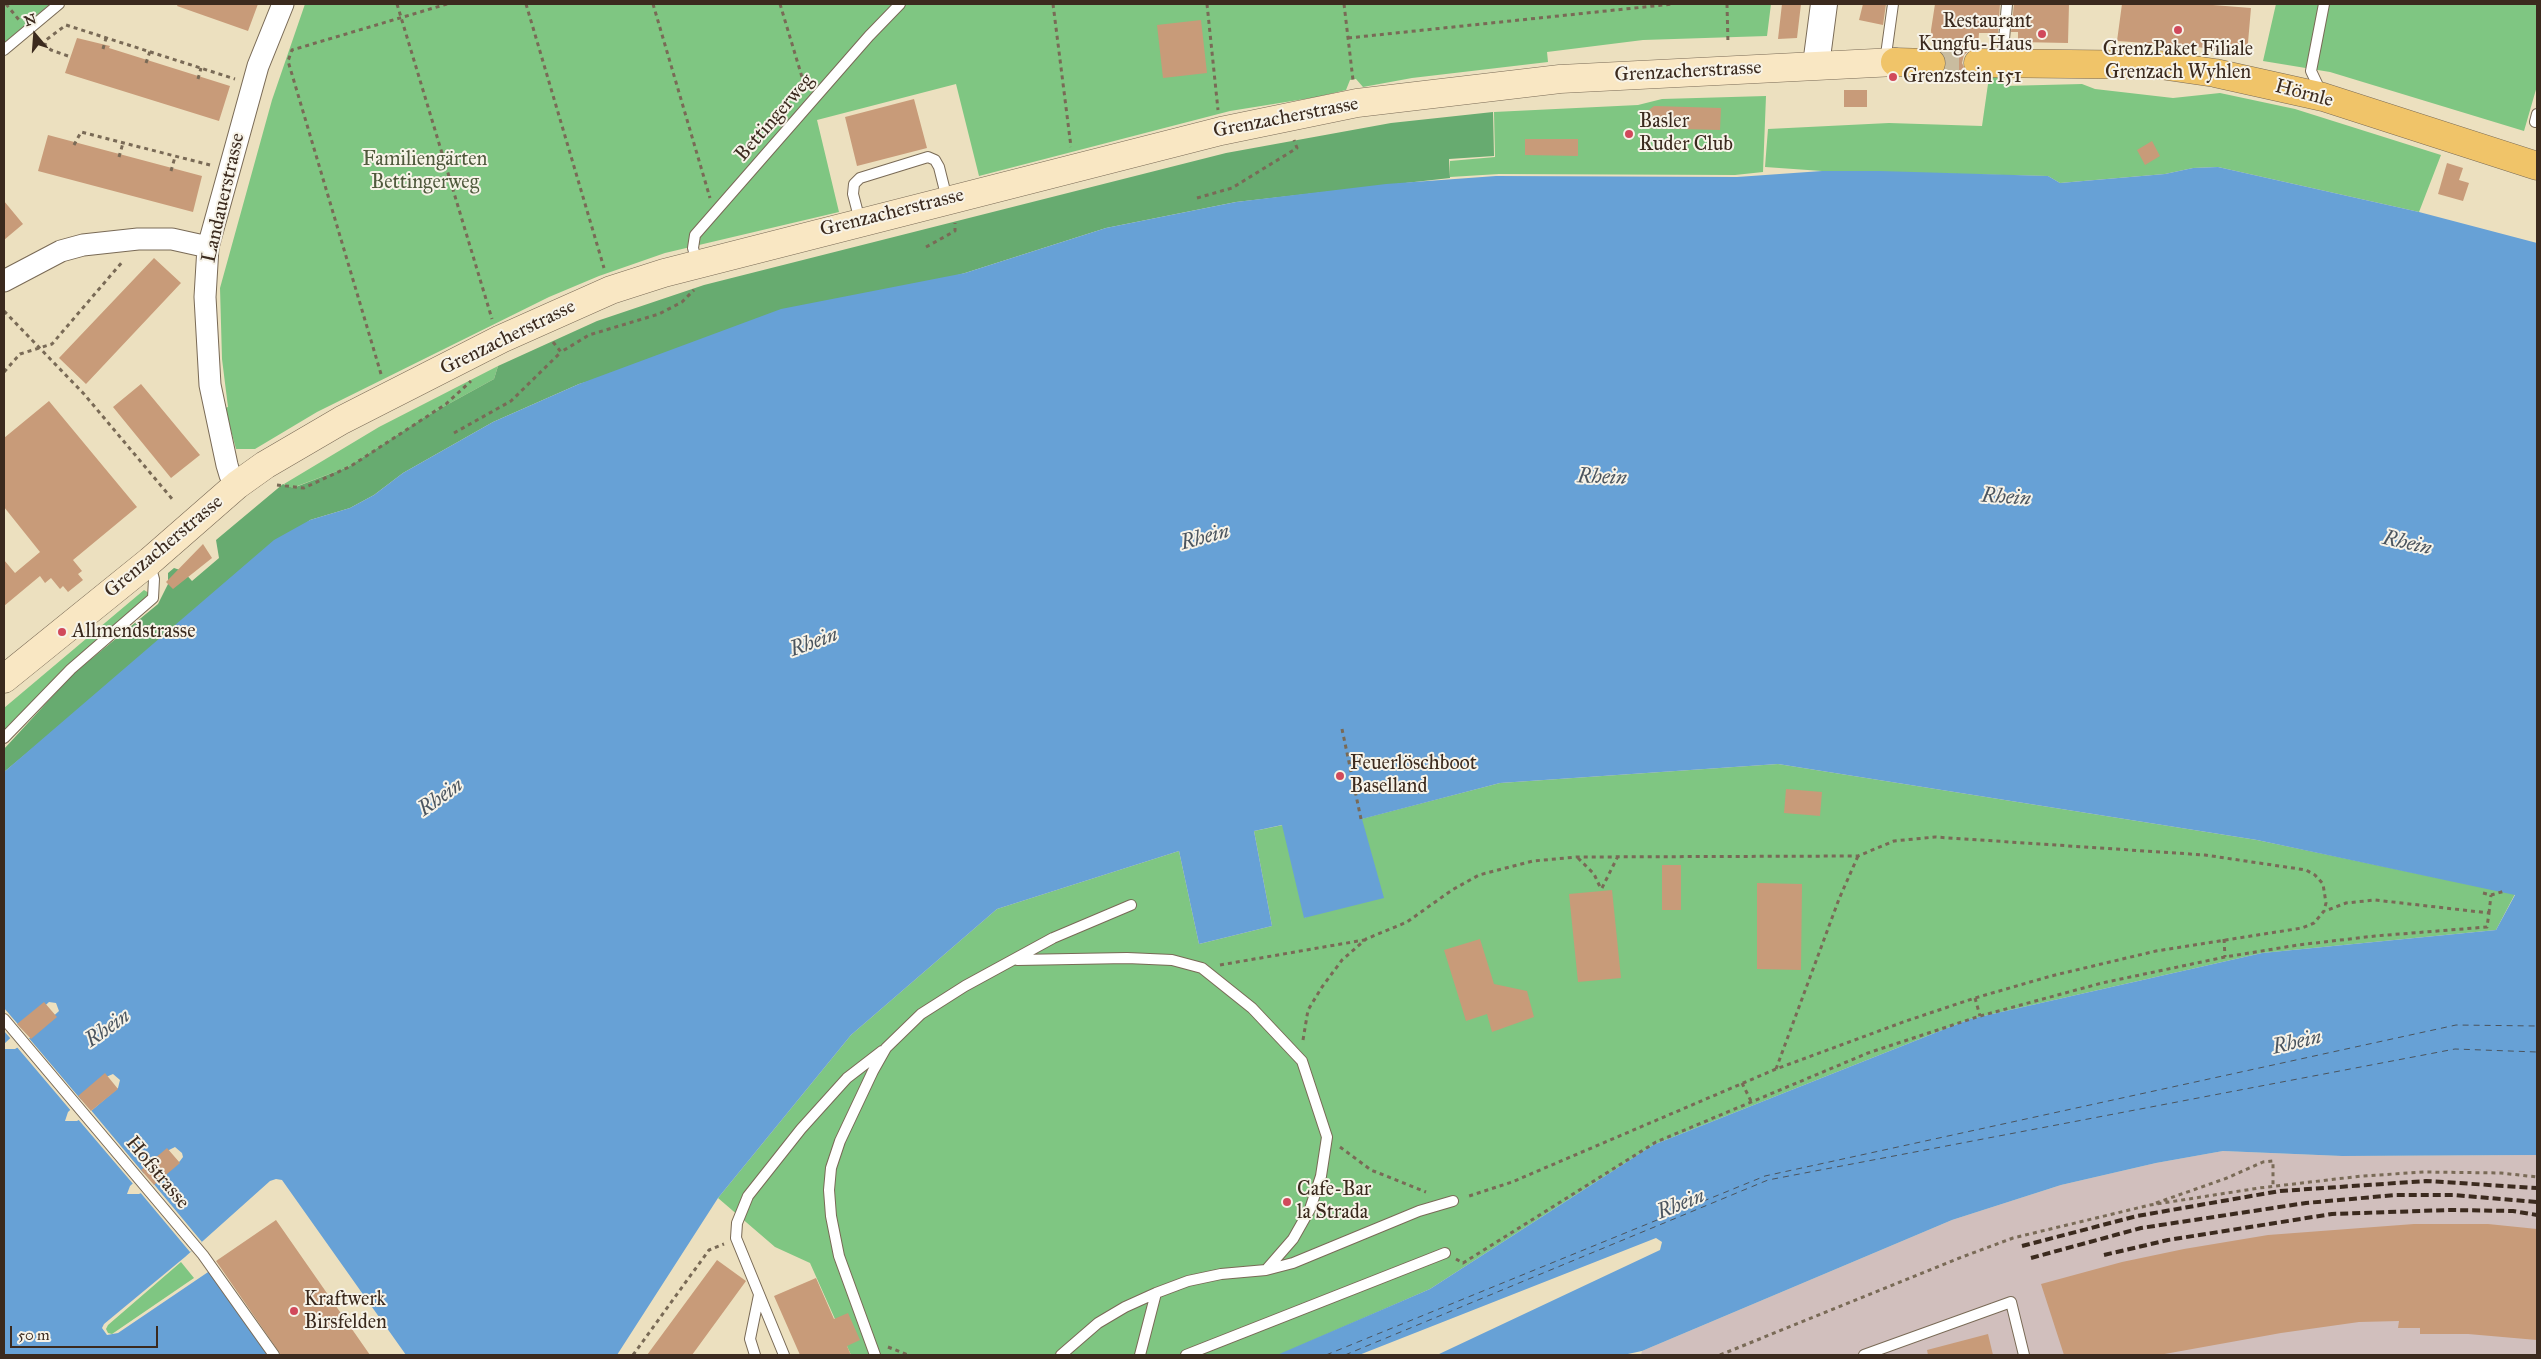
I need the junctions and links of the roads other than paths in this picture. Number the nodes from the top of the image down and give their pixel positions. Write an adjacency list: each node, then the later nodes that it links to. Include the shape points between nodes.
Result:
1 (59, 4): 8 (lane)
2 (283, 4): 17 (street, Landauerstrasse, via 258,66)
3 (900, 4): 18 (lane, Bettingerweg, via 868,36 695,235)
4 (1824, 4): 12 (street)
5 (1893, 4): 9 (lane)
6 (2007, 4): 11 (lane, Hörnle)
7 (2324, 4): 13 (lane, via 2312,71)
8 (4, 50)
9 (1890, 62): 10 (main road); 12 (main road, Grenzacherstrasse)
10 (1931, 63)
11 (1990, 63): 13 (main road, Hörnle, via 2160,65 2215,73)
12 (1816, 66): 15 (main road, Grenzacherstrasse, via 1560,79 1357,103 1074,167)
13 (2323, 97): 14 (main road, Hörnle)
14 (2537, 166)
15 (951, 209): 16 (main road, Grenzacherstrasse); 16 (lane, via 940,167 928,157 860,178 854,184 853,194)
16 (860, 221): 18 (main road, Grenzacherstrasse)
17 (208, 247): 19 (street, via 172,239 107,241 69,249); 20 (street, Landauerstrasse, via 205,297 210,386 227,465)
18 (696, 276): 20 (main road, Grenzacherstrasse, via 611,290 501,339 342,420)
19 (4, 281)
20 (237, 485): 21 (main road, Grenzacherstrasse)
21 (150, 562): 22 (main road, Grenzacherstrasse); 23 (lane, via 154,579 153,598 71,669)
22 (4, 679)
23 (4, 738)
24 (1131, 905): 25 (lane, via 1053,938)
25 (1014, 960): 27 (lane, via 921,1014); 30 (lane, via 1127,958 1172,960 1202,968 1252,1008 1302,1061 1327,1137 1321,1176 1310,1209 1293,1239)
26 (4, 1019): 33 (lane, Hofstrasse, via 203,1255)
27 (886, 1048): 32 (lane, via 847,1078 801,1128 748,1196 736,1223 736,1238); 36 (lane, via 840,1141 829,1190 839,1256)
28 (1452, 1201): 30 (lane, via 1419,1211 1293,1263)
29 (1445, 1253): 39 (lane)
30 (1266, 1270): 31 (lane, via 1221,1274)
31 (1156, 1292): 37 (lane, via 1098,1323); 38 (lane)
32 (759, 1294): 34 (lane, via 750,1339); 35 (lane)
33 (274, 1355)
34 (755, 1355)
35 (784, 1355)
36 (875, 1355)
37 (1061, 1355)
38 (1140, 1355)
39 (1186, 1355)
40 (1864, 1355): 41 (lane, via 2010,1302)
41 (2024, 1355)

